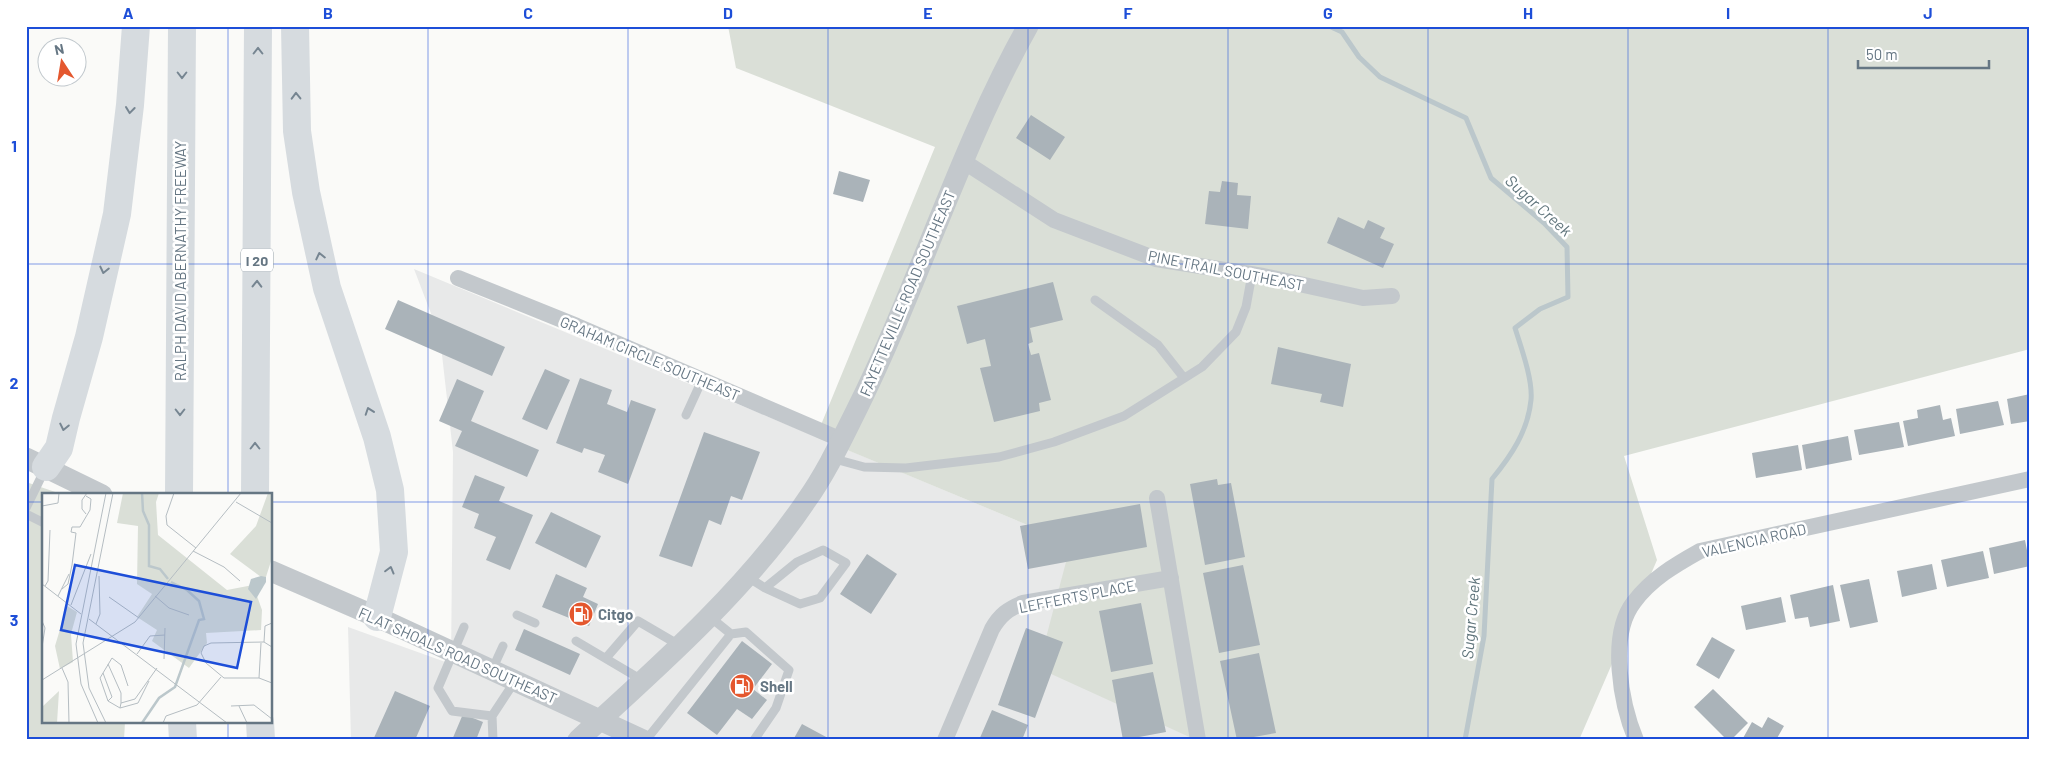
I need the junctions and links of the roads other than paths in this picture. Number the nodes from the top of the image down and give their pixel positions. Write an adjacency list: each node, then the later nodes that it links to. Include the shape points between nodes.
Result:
1 (136, 26): 15 (highway, one-way to 15, via 117,214 89,337 59,448)
2 (182, 26): 18 (highway, RALPH DAVID ABERNATHY FREEWAY, one-way to 18)
3 (258, 26): 19 (highway, I 20, one-way to 3)
4 (295, 26): 30 (highway, one-way to 4, via 394,552 390,490 378,436 327,288 306,192 297,131)
5 (1028, 26): 6 (street, FAYETTEVILLE ROAD SOUTHEAST)
6 (963, 161): 7 (street, PINE TRAIL SOUTHEAST, via 1054,220 1156,260); 14 (street, FAYETTEVILLE ROAD SOUTHEAST, via 882,359)
7 (1252, 274): 9 (street, PINE TRAIL SOUTHEAST, via 1363,298); 11 (lane, via 1246,307 1236,332 1202,367)
8 (458, 278): 12 (street, GRAHAM CIRCLE SOUTHEAST)
9 (1392, 296)
10 (1095, 300): 11 (lane, via 1158,345)
11 (1184, 378): 14 (lane, via 1124,416 1054,442 999,457 906,468 864,467)
12 (702, 380): 13 (lane); 14 (street, GRAHAM CIRCLE SOUTHEAST)
13 (686, 415)
14 (836, 449): 25 (street, FAYETTEVILLE ROAD SOUTHEAST, via 807,500)
15 (36, 462): 17 (street); 21 (lane)
16 (2030, 479): 54 (street, VALENCIA ROAD, via 1700,551 1661,574 1632,603 1622,630 1619,658 1621,688)
17 (98, 493)
18 (179, 493)
19 (255, 493)
20 (1157, 498): 26 (street)
21 (26, 508)
22 (26, 514): 23 (lane)
23 (42, 522)
24 (272, 572): 30 (street, FLAT SHOALS ROAD SOUTHEAST)
25 (746, 576): 27 (lane); 29 (street, FAYETTEVILLE ROAD SOUTHEAST)
26 (1171, 578): 52 (street, LEFFERTS PLACE, via 1023,603 1011,608 1000,616 992,629); 53 (street)
27 (765, 588): 27 (lane, via 800,604 820,598 846,563 822,550 797,562)
28 (518, 615): 31 (lane)
29 (710, 616): 33 (lane); 35 (street, FAYETTEVILLE ROAD SOUTHEAST)
30 (377, 617): 37 (street, FLAT SHOALS ROAD SOUTHEAST)
31 (535, 623)
32 (464, 627): 37 (lane)
33 (731, 634): 50 (lane); 51 (lane, via 746,632 790,670 776,708)
34 (576, 641): 38 (lane)
35 (680, 645): 38 (lane, via 638,621); 40 (street, FAYETTEVILLE ROAD SOUTHEAST)
36 (504, 646): 39 (lane)
37 (453, 652): 39 (street, FLAT SHOALS ROAD SOUTHEAST); 42 (lane, via 438,688 452,711)
38 (606, 658): 40 (lane)
39 (492, 670): 41 (street, FLAT SHOALS ROAD SOUTHEAST)
40 (642, 680): 43 (street, FAYETTEVILLE ROAD SOUTHEAST)
41 (516, 681): 42 (lane); 43 (street, FLAT SHOALS ROAD SOUTHEAST)
42 (492, 716): 48 (lane)
43 (600, 720): 49 (street, FAYETTEVILLE ROAD SOUTHEAST); 50 (street, FLAT SHOALS ROAD SOUTHEAST)
44 (182, 724): 46 (highway)
45 (260, 724): 47 (highway)
46 (183, 740)
47 (261, 740)
48 (493, 740)
49 (578, 740)
50 (645, 740)
51 (754, 740)
52 (945, 740)
53 (1198, 740)
54 (1636, 740)

